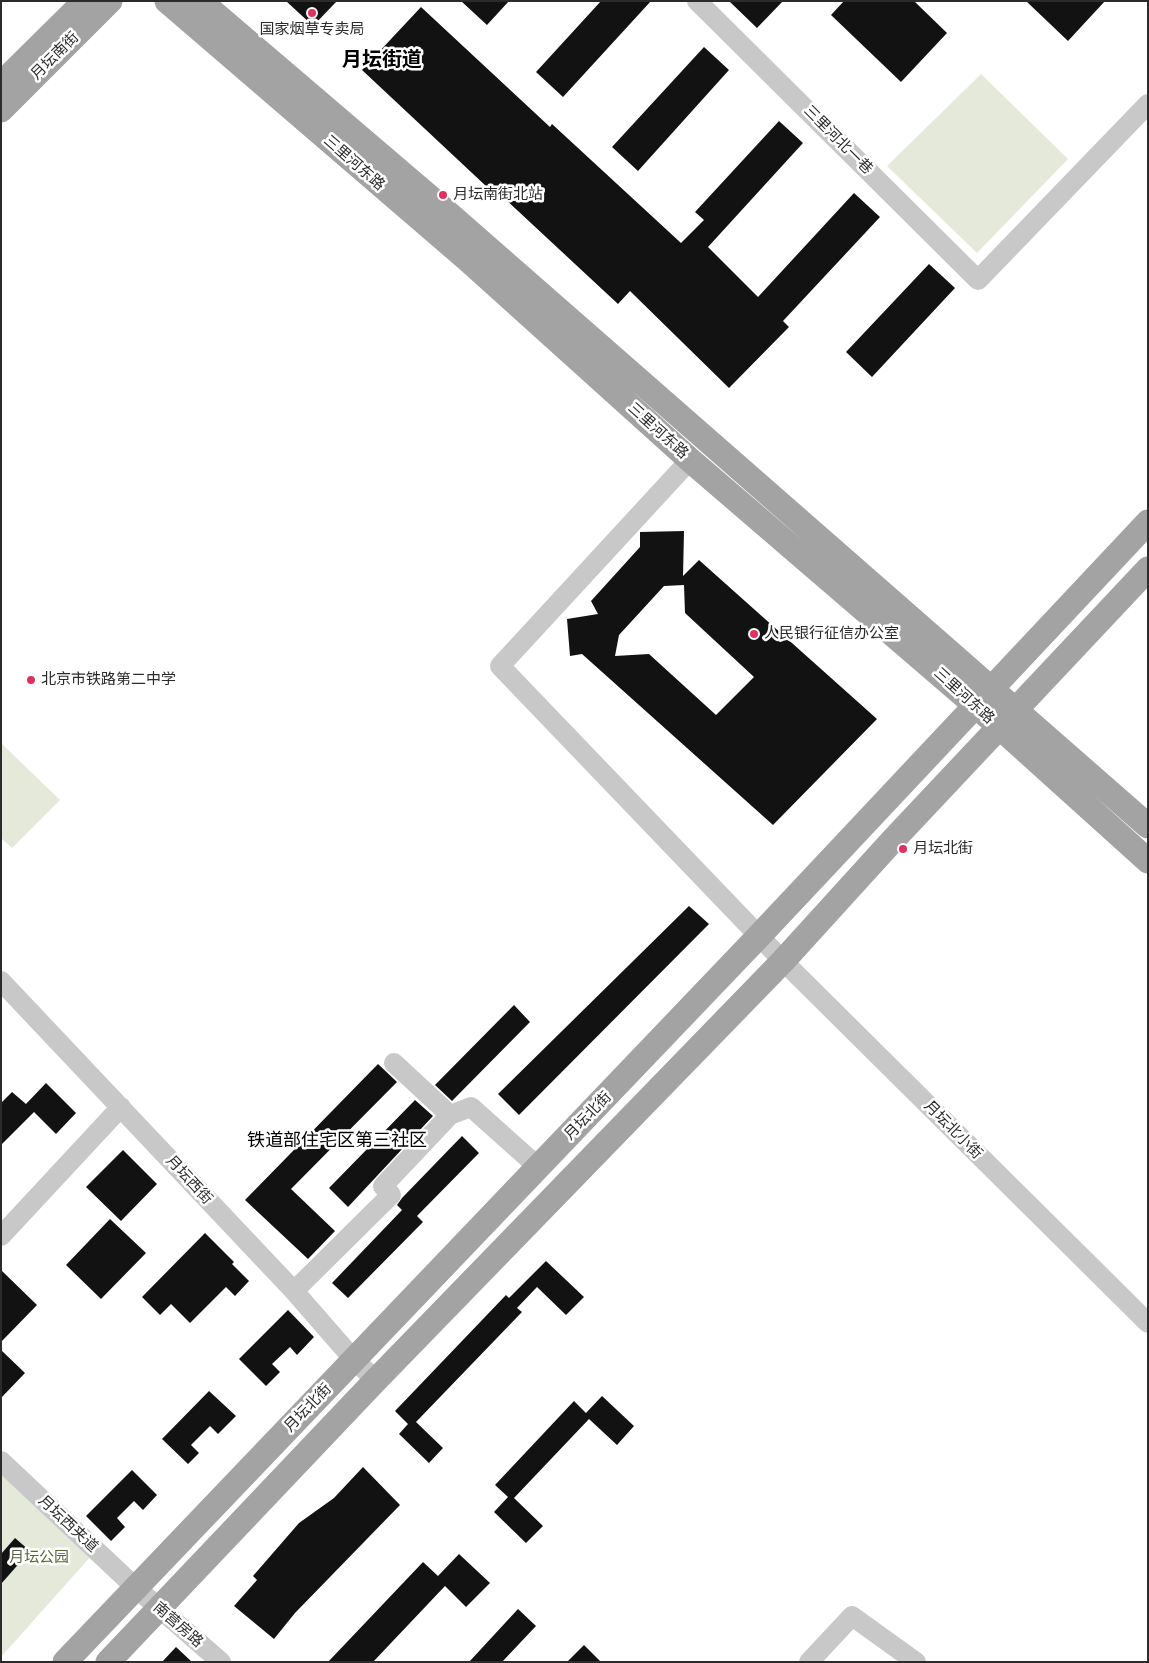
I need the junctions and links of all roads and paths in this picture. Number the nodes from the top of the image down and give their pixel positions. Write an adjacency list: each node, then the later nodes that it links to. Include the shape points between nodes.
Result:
1 (85, 1): 6 (main road, 月坛南街)
2 (110, 1): 7 (main road, 月坛南街)
3 (167, 1): 9 (main road, 三里河东路, via 467,259)
4 (200, 1): 12 (main road, 三里河东路, via 433,200)
5 (697, 1): 8 (street, 三里河北一巷, via 978,280)
6 (1, 84)
7 (1, 110)
8 (1143, 117)
9 (690, 460): 12 (main road, 三里河东路); 17 (street, 月坛北小街, via 500,666)
10 (1148, 522): 12 (main road, 月坛北街)
11 (1148, 569): 13 (main road, 月坛北街)
12 (982, 697): 13 (main road, 三里河东路); 14 (main road, 三里河东路); 17 (main road, 月坛北街)
13 (1016, 710): 14 (main road, 月坛北街); 15 (main road, 三里河东路)
14 (998, 727): 16 (main road, 三里河东路); 18 (main road, 月坛北街)
15 (1148, 826)
16 (1148, 861)
17 (759, 936): 18 (street, 月坛北小街); 23 (main road, 月坛北街)
18 (783, 961): 26 (street, 月坛北小街); 28 (main road, 月坛北街)
19 (1, 981): 21 (street, 月坛西街)
20 (394, 1063): 22 (street)
21 (121, 1107): 24 (street); 25 (street, 月坛西街)
22 (450, 1115): 23 (street, via 471,1107 528,1158); 25 (street, via 383,1186 392,1195)
23 (541, 1165): 27 (main road, 月坛北街)
24 (1, 1236)
25 (294, 1291): 27 (street, 月坛西街)
26 (1148, 1323)
27 (355, 1361): 28 (street, 月坛西街); 30 (main road, 月坛北街)
28 (376, 1380): 31 (main road, 月坛北街)
29 (1, 1461): 30 (street, 月坛西夹道)
30 (136, 1587): 31 (street, 南营房路); 32 (main road, 月坛北街)
31 (158, 1607): 33 (main road, 月坛北街); 34 (street, 南营房路)
32 (65, 1662)
33 (108, 1662)
34 (221, 1662)
35 (809, 1662): 36 (street, via 852,1616)
36 (916, 1662)

